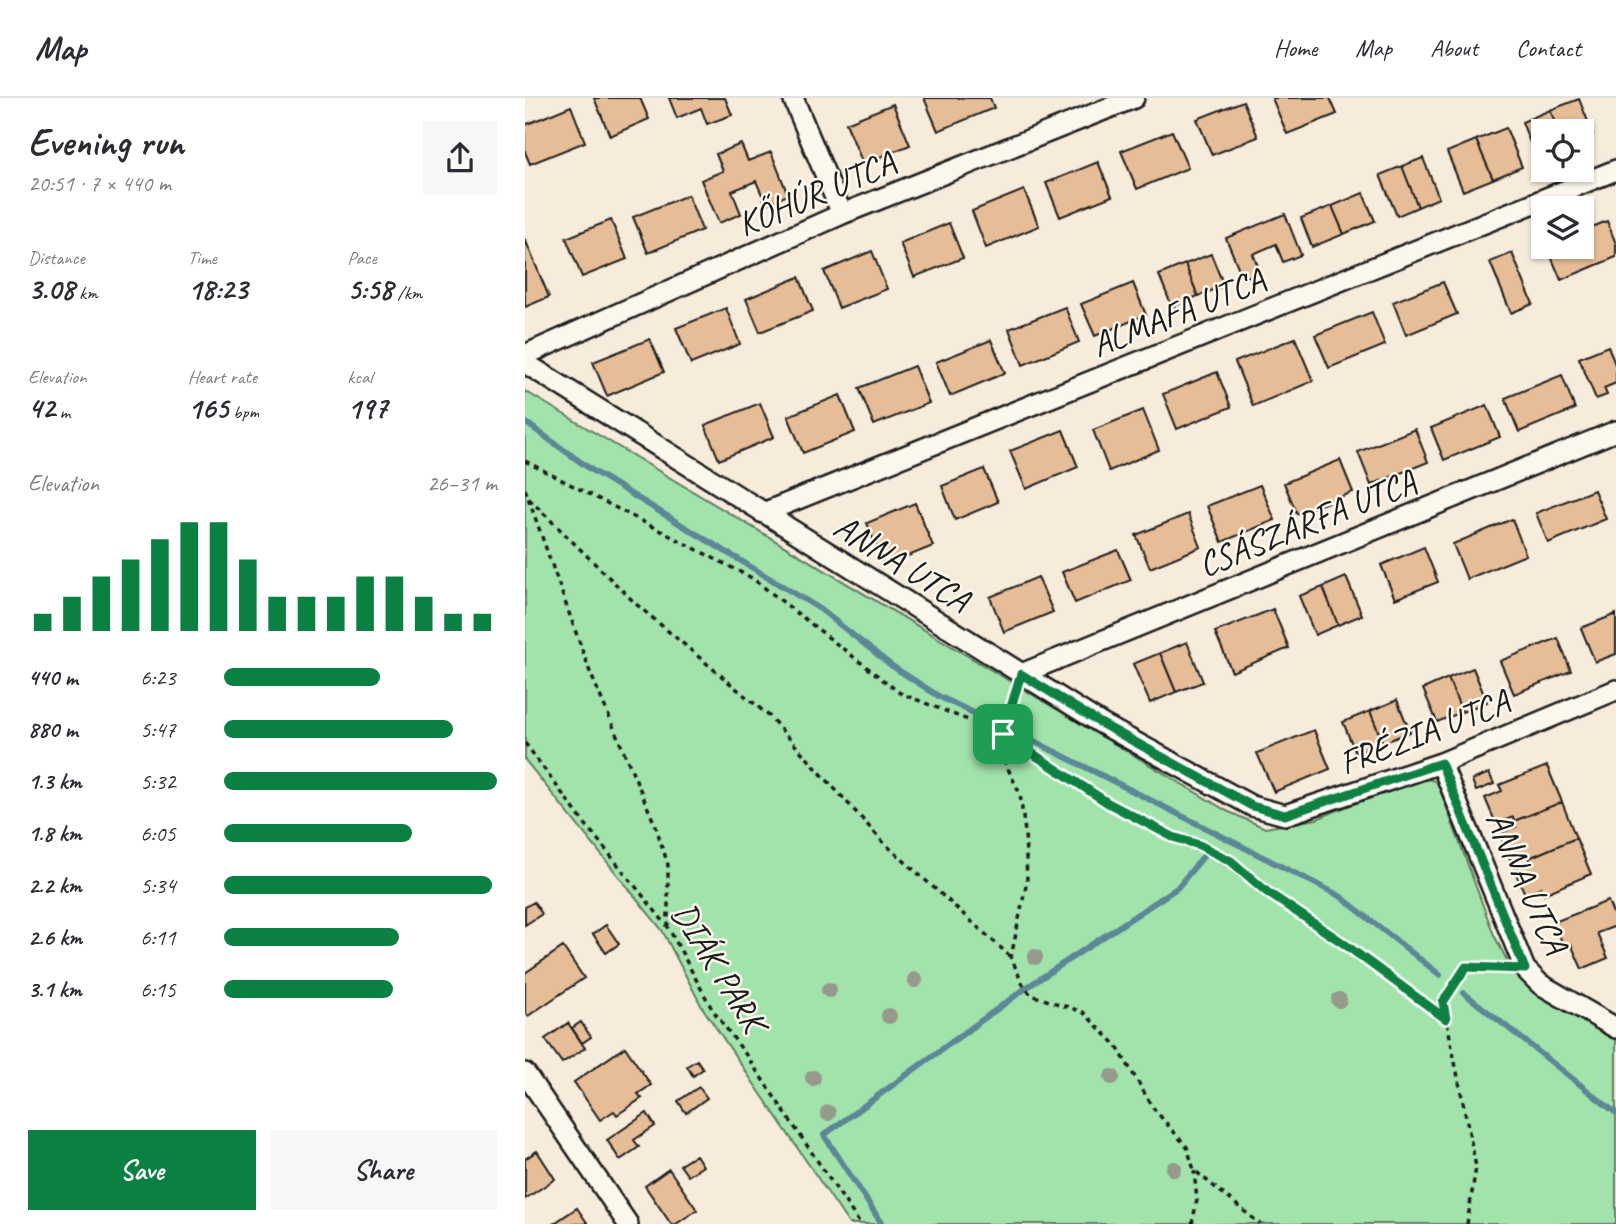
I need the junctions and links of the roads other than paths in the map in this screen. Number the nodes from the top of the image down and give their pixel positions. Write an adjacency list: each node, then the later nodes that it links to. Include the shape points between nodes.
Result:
1 (793, 98): 4 (street)
2 (1132, 98): 4 (street, KŐHÚR UTCA)
3 (1616, 170): 8 (street, ALMAFA UTCA)
4 (842, 214): 5 (street, KŐHÚR UTCA)
5 (525, 355)
6 (525, 363): 8 (street, ANNA UTCA)
7 (1616, 431): 9 (street, CSÁSZÁRFA UTCA)
8 (763, 513): 9 (street, ANNA UTCA)
9 (1021, 674): 12 (street, ANNA UTCA)
10 (1616, 690): 11 (street, FRÉZIA UTCA)
11 (1441, 763): 12 (street, FRÉZIA UTCA, via 1285,815); 13 (street, ANNA UTCA, via 1525,969 1540,984)
12 (1252, 806)
13 (1616, 1028)
14 (525, 1073): 15 (street)
15 (628, 1224)

